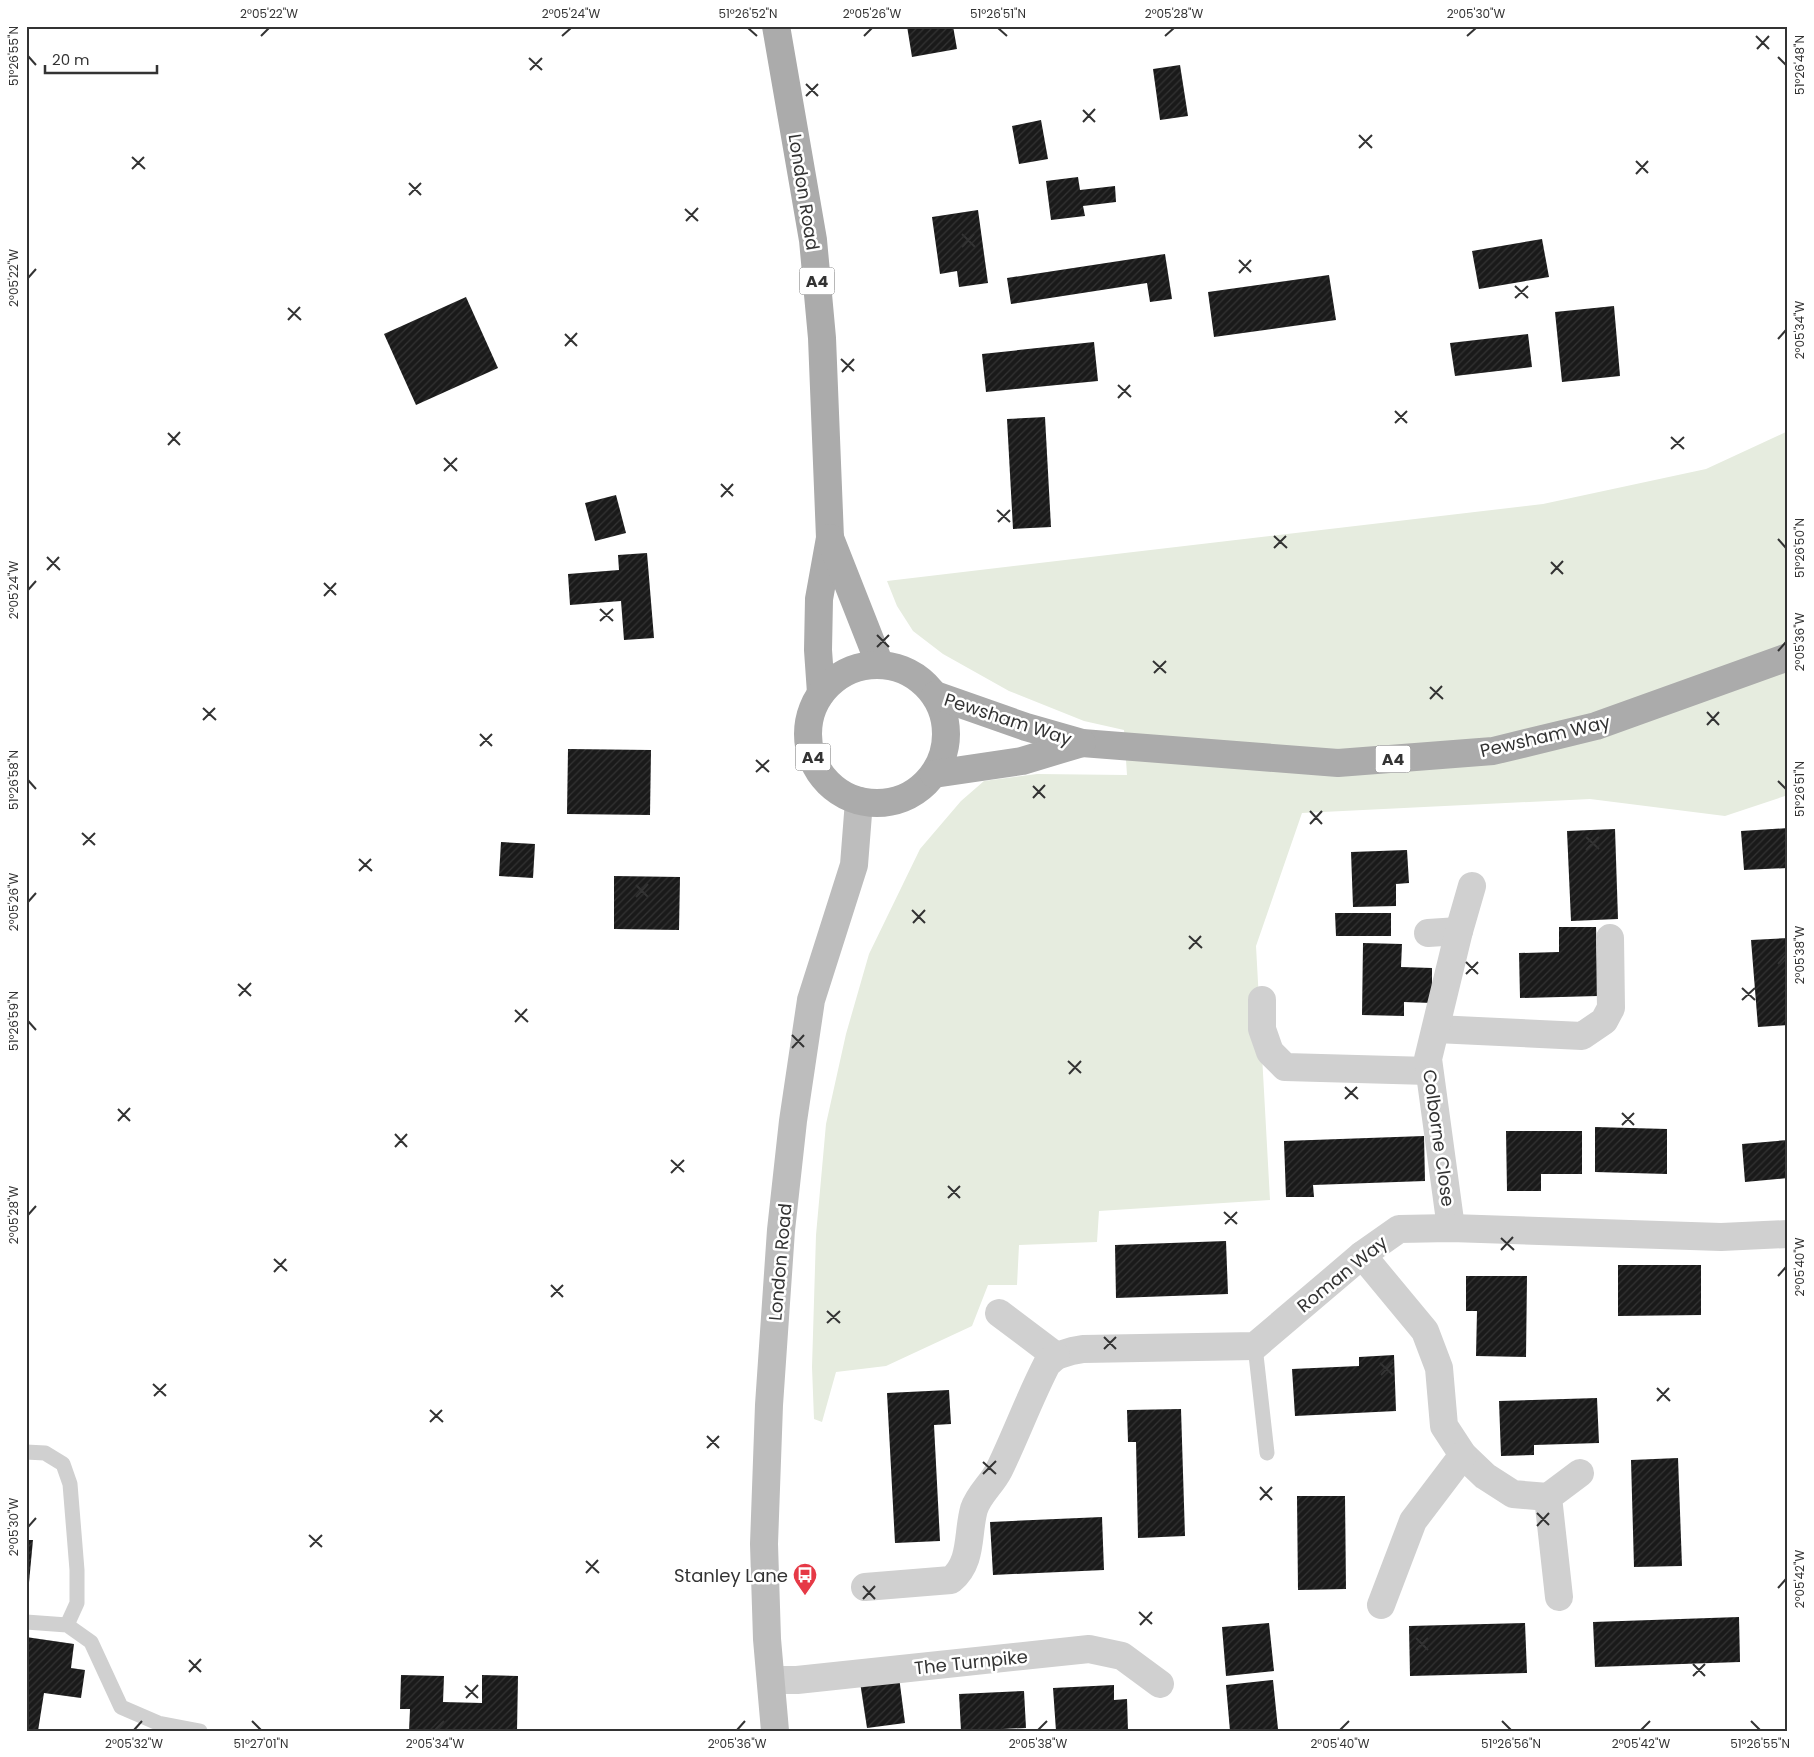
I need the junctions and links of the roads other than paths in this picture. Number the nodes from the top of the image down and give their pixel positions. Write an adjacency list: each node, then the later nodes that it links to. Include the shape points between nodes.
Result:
1 (776, 26): 2 (main road, London Road / A4, via 813,240 822,338)
2 (830, 538): 4 (main road, London Road); 5 (main road, London Road / A4, via 819,599)
3 (1788, 657): 7 (main road, Pewsham Way / A4, via 1596,726 1493,751 1338,763)
4 (880, 665): 5 (main road, London Road / A4, via 841,673); 6 (main road, London Road / A4, via 902,669 920,679)
5 (821, 693): 9 (main road, London Road / A4, via 812,710 808,733 812,755 827,781 838,791)
6 (935, 695): 7 (main road, Pewsham Way / A4); 8 (main road, London Road / A4, via 944,714 947,735 943,756)
7 (1082, 743): 8 (main road, Pewsham Way / A4, via 1022,761)
8 (934, 774): 9 (main road, London Road / A4, via 919,790 900,799 880,803)
9 (859, 801): 33 (street, London Road, via 854,865 811,1000 781,1230 769,1405 764,1544)
10 (1472, 886): 11 (street, Colborne Close)
11 (1459, 931): 12 (street); 15 (street, Colborne Close)
12 (1428, 933)
13 (1610, 938): 15 (street, via 1611,1008 1604,1021 1582,1036)
14 (1262, 1000): 16 (street, via 1262,1029 1270,1052 1286,1067)
15 (1436, 1029): 16 (street, Colborne Close, via 1428,1059)
16 (1430, 1071): 17 (street, Colborne Close)
17 (1451, 1228): 18 (street, Roman Way, via 1722,1237); 19 (street, Roman Way, via 1399,1229)
18 (1788, 1234)
19 (1362, 1255): 21 (street, Roman Way); 25 (street, via 1425,1332 1439,1368 1444,1426)
20 (999, 1312): 22 (street)
21 (1255, 1346): 22 (street, via 1082,1349); 24 (lane)
22 (1056, 1356): 28 (street, via 1047,1364 997,1474 977,1501 968,1553 958,1574 951,1580)
23 (26, 1452): 32 (lane, via 45,1453 63,1464 70,1484 77,1603)
24 (1267, 1453)
25 (1463, 1455): 27 (street, via 1485,1476 1513,1494); 30 (street, via 1413,1521)
26 (1580, 1473): 27 (street)
27 (1548, 1497): 29 (street)
28 (865, 1587)
29 (1559, 1597)
30 (1381, 1605)
31 (26, 1622): 32 (lane)
32 (67, 1625): 35 (lane, via 91,1642 121,1707 158,1723)
33 (771, 1680): 34 (street, The Turnpike, via 797,1680 1089,1649 1122,1656); 36 (street, London Road)
34 (1160, 1684)
35 (200, 1731)
36 (775, 1731)

